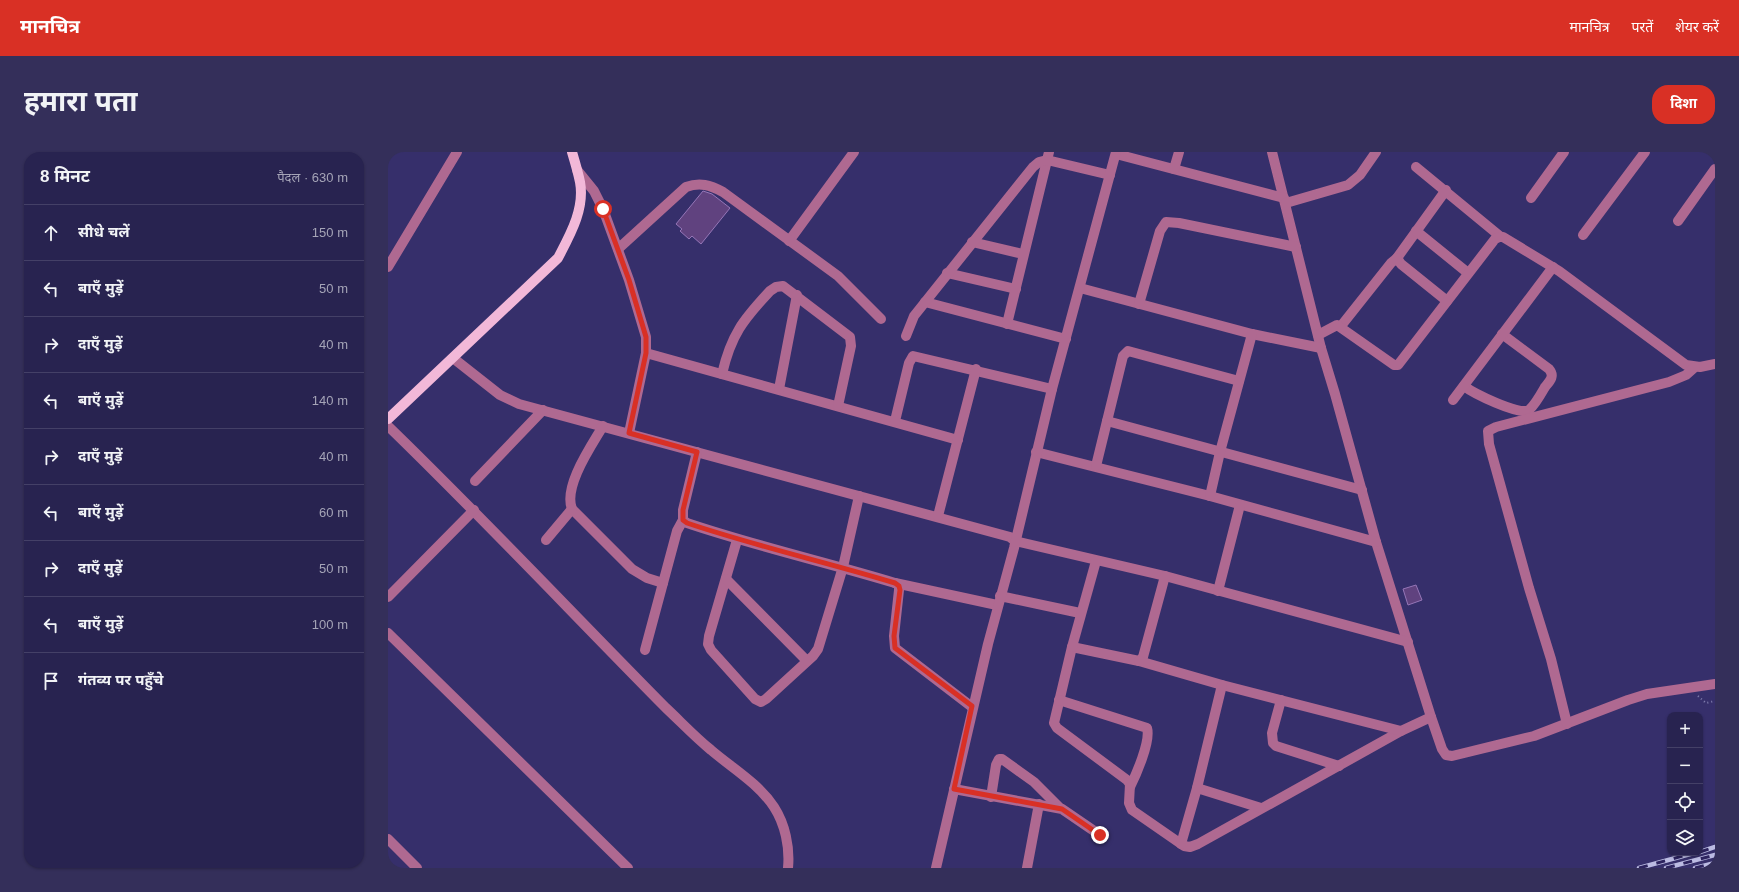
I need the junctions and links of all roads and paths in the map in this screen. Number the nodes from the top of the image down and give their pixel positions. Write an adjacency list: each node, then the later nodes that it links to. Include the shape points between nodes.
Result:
1 (456, 152): 29 (street)
2 (572, 152): 14 (main road)
3 (854, 152): 23 (street)
4 (1179, 152): 12 (street)
5 (1272, 152): 18 (street)
6 (1376, 152): 18 (street, via 1360,175 1348,185)
7 (1564, 152): 17 (street)
8 (1645, 152): 21 (street)
9 (1116, 153): 12 (street); 15 (street)
10 (1048, 156): 15 (street); 24 (street, via 1033,167); 27 (street)
11 (1416, 167): 16 (street)
12 (1174, 169): 18 (street)
13 (1715, 169): 19 (street)
14 (577, 170): 26 (street, via 594,191); 49 (main road, via 580,182 579,211 558,258)
15 (1110, 175): 33 (street)
16 (1446, 190): 20 (street); 22 (street)
17 (1531, 198)
18 (1285, 200): 25 (street)
19 (1678, 221)
20 (1416, 231): 28 (street); 32 (street)
21 (1583, 235)
22 (1500, 237): 30 (street); 32 (street, via 1495,239)
23 (790, 241): 26 (street, via 723,192 710,185 694,184 686,188); 39 (street, via 848,285)
24 (972, 242): 27 (street); 31 (street)
25 (1296, 247): 38 (street, via 1166,222 1160,232); 44 (street)
26 (618, 249): 48 (street, via 642,322 646,337)
27 (1023, 254): 34 (street)
28 (1397, 258): 36 (street, via 1400,264); 41 (street, via 1390,263)
29 (388, 267)
30 (1553, 267): 43 (street); 51 (street, via 1686,365)
31 (947, 273): 34 (street); 37 (street)
32 (1468, 273): 36 (street)
33 (1080, 288): 38 (street); 46 (street)
34 (1016, 289): 40 (street)
35 (797, 295): 53 (street, via 783,286 770,291 737,330); 56 (street); 59 (street, via 850,337 851,346)
36 (1447, 301): 41 (street, via 1398,365)
37 (925, 302): 40 (street); 45 (street, via 914,316)
38 (1139, 304): 42 (street)
39 (881, 319)
40 (1007, 324): 46 (street)
41 (1341, 326): 44 (street, via 1336,324)
42 (1252, 334): 47 (street); 54 (street)
43 (1502, 334): 55 (street); 55 (street, via 1552,373 1551,379 1531,407 1523,411 1505,406 1486,399)
44 (1318, 335): 47 (street)
45 (906, 336)
46 (1066, 340): 57 (street)
47 (1321, 348): 73 (street)
48 (646, 353): 53 (street); 66 (street)
49 (453, 358): 60 (street, via 500,395 519,404); 61 (main road)
50 (1715, 364): 51 (street)
51 (1695, 367): 107 (street, via 1686,375 1669,382 1496,426 1488,431 1489,444 1551,659)
52 (976, 369): 57 (street); 62 (street, via 913,356); 67 (street)
53 (722, 374): 56 (street)
54 (1239, 381): 63 (street, via 1128,351 1123,356); 70 (street)
55 (1464, 386): 58 (street)
56 (779, 389): 59 (street)
57 (1052, 389): 69 (street)
58 (1453, 400)
59 (838, 406): 62 (street)
60 (543, 410): 65 (street); 72 (street)
61 (388, 419)
62 (895, 421): 67 (street)
63 (1107, 421): 70 (street); 71 (street)
64 (388, 426): 78 (street)
65 (603, 426): 66 (street); 77 (street, via 573,484 570,499)
66 (629, 433): 68 (street)
67 (958, 440): 79 (street)
68 (697, 452): 74 (street); 80 (street, via 683,510)
69 (1036, 452): 71 (street); 83 (street)
70 (1220, 452): 73 (street); 75 (street)
71 (1096, 466): 75 (street)
72 (475, 481)
73 (1362, 490): 84 (street)
74 (859, 496): 79 (street); 86 (street)
75 (1210, 496): 76 (street)
76 (1240, 505): 84 (street); 91 (street)
77 (572, 509): 81 (street); 89 (street, via 632,569 647,578)
78 (474, 510): 92 (street); 122 (street, via 667,709 750,782 774,807 787,839)
79 (938, 516): 83 (street, via 1010,537)
80 (683, 520): 82 (street); 89 (street, via 677,531)
81 (546, 540)
82 (737, 540): 86 (street); 88 (street)
83 (1015, 541): 85 (street); 93 (street)
84 (1376, 542): 96 (street)
85 (1096, 561): 87 (street); 94 (street)
86 (843, 567): 90 (street); 99 (street, via 824,634 818,649)
87 (1165, 576): 91 (street); 100 (street)
88 (726, 579): 99 (street); 99 (street, via 708,644 755,699 761,702 766,699)
89 (663, 583): 98 (street)
90 (895, 583): 93 (street); 105 (street, via 900,590 894,636 895,648)
91 (1218, 591): 96 (street)
92 (388, 597)
93 (999, 601): 94 (street); 105 (street)
94 (1080, 614): 97 (street)
95 (388, 633): 121 (street)
96 (1408, 642): 106 (street)
97 (1072, 647): 100 (street); 103 (street)
98 (645, 650)
99 (807, 661)
100 (1139, 661): 102 (street)
101 (1715, 684): 107 (street, via 1647,694)
102 (1222, 685): 104 (street); 111 (street)
103 (1059, 700): 110 (street, via 1054,719 1057,728 1127,780); 110 (street, via 1147,728 1148,735)
104 (1281, 700): 108 (street); 109 (street, via 1272,733 1273,744)
105 (972, 706): 112 (street)
106 (1431, 717): 107 (street, via 1442,749 1446,755 1452,756 1534,736); 108 (street)
107 (1567, 724)
108 (1401, 731): 109 (street)
109 (1339, 766): 115 (street)
110 (1130, 787): 119 (street, via 1129,802 1132,810)
111 (1197, 788): 115 (street); 119 (street)
112 (954, 789): 113 (street); 123 (street)
113 (992, 797): 114 (street); 116 (street, via 996,765 999,759 1002,759 1034,782)
114 (1039, 804): 116 (street); 124 (street)
115 (1262, 808): 119 (street, via 1198,844 1190,847)
116 (1062, 809): 117 (street)
117 (1100, 835)
118 (388, 839): 120 (street)
119 (1181, 844)
120 (417, 868)
121 (628, 868)
122 (788, 868)
123 (936, 868)
124 (1027, 868)

